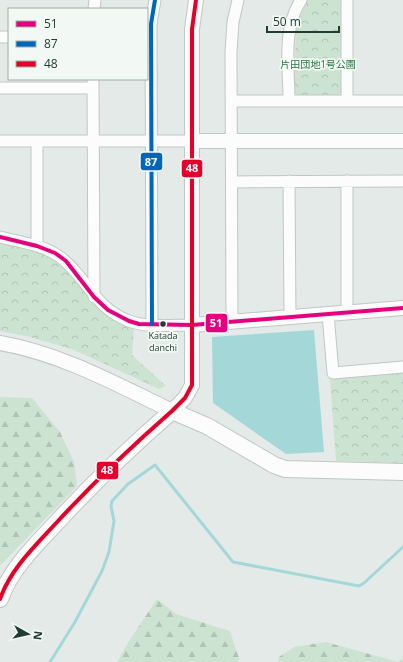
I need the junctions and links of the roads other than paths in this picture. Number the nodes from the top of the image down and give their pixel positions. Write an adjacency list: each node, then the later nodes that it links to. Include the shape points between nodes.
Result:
1 (155, 0): 15 (street, via 151,24)
2 (196, 0): 16 (street, via 192,29)
3 (238, 0): 11 (street, via 233,22 231,52)
4 (301, 0): 8 (street, via 290,25)
5 (347, 0): 9 (street)
6 (93, 84): 7 (street); 14 (street)
7 (0, 88)
8 (289, 100): 9 (street); 11 (street)
9 (347, 100): 10 (street)
10 (403, 100)
11 (232, 101): 17 (street)
12 (0, 141): 13 (street)
13 (37, 141): 14 (street); 24 (street)
14 (94, 141): 15 (street); 25 (street)
15 (151, 141): 16 (street); 31 (street)
16 (191, 141): 17 (street); 32 (street)
17 (232, 141): 18 (street); 22 (street)
18 (403, 141)
19 (289, 181): 20 (street); 22 (street); 29 (street)
20 (347, 181): 21 (street); 27 (street)
21 (403, 181)
22 (232, 182): 30 (street)
23 (0, 237): 24 (street)
24 (36, 246): 25 (street, via 55,253 66,261)
25 (94, 297): 31 (street, via 108,310 129,321)
26 (403, 308): 27 (street)
27 (347, 313): 28 (street)
28 (328, 314): 29 (street); 34 (street, via 333,373)
29 (290, 318): 30 (street)
30 (232, 322): 32 (street)
31 (152, 324): 32 (street)
32 (192, 325): 35 (street, via 192,385 185,398)
33 (0, 343): 35 (street, via 24,347 80,366)
34 (403, 367)
35 (172, 411): 36 (main road, via 207,426 285,469); 37 (main road, via 84,493 28,552)
36 (403, 472)
37 (0, 599)

